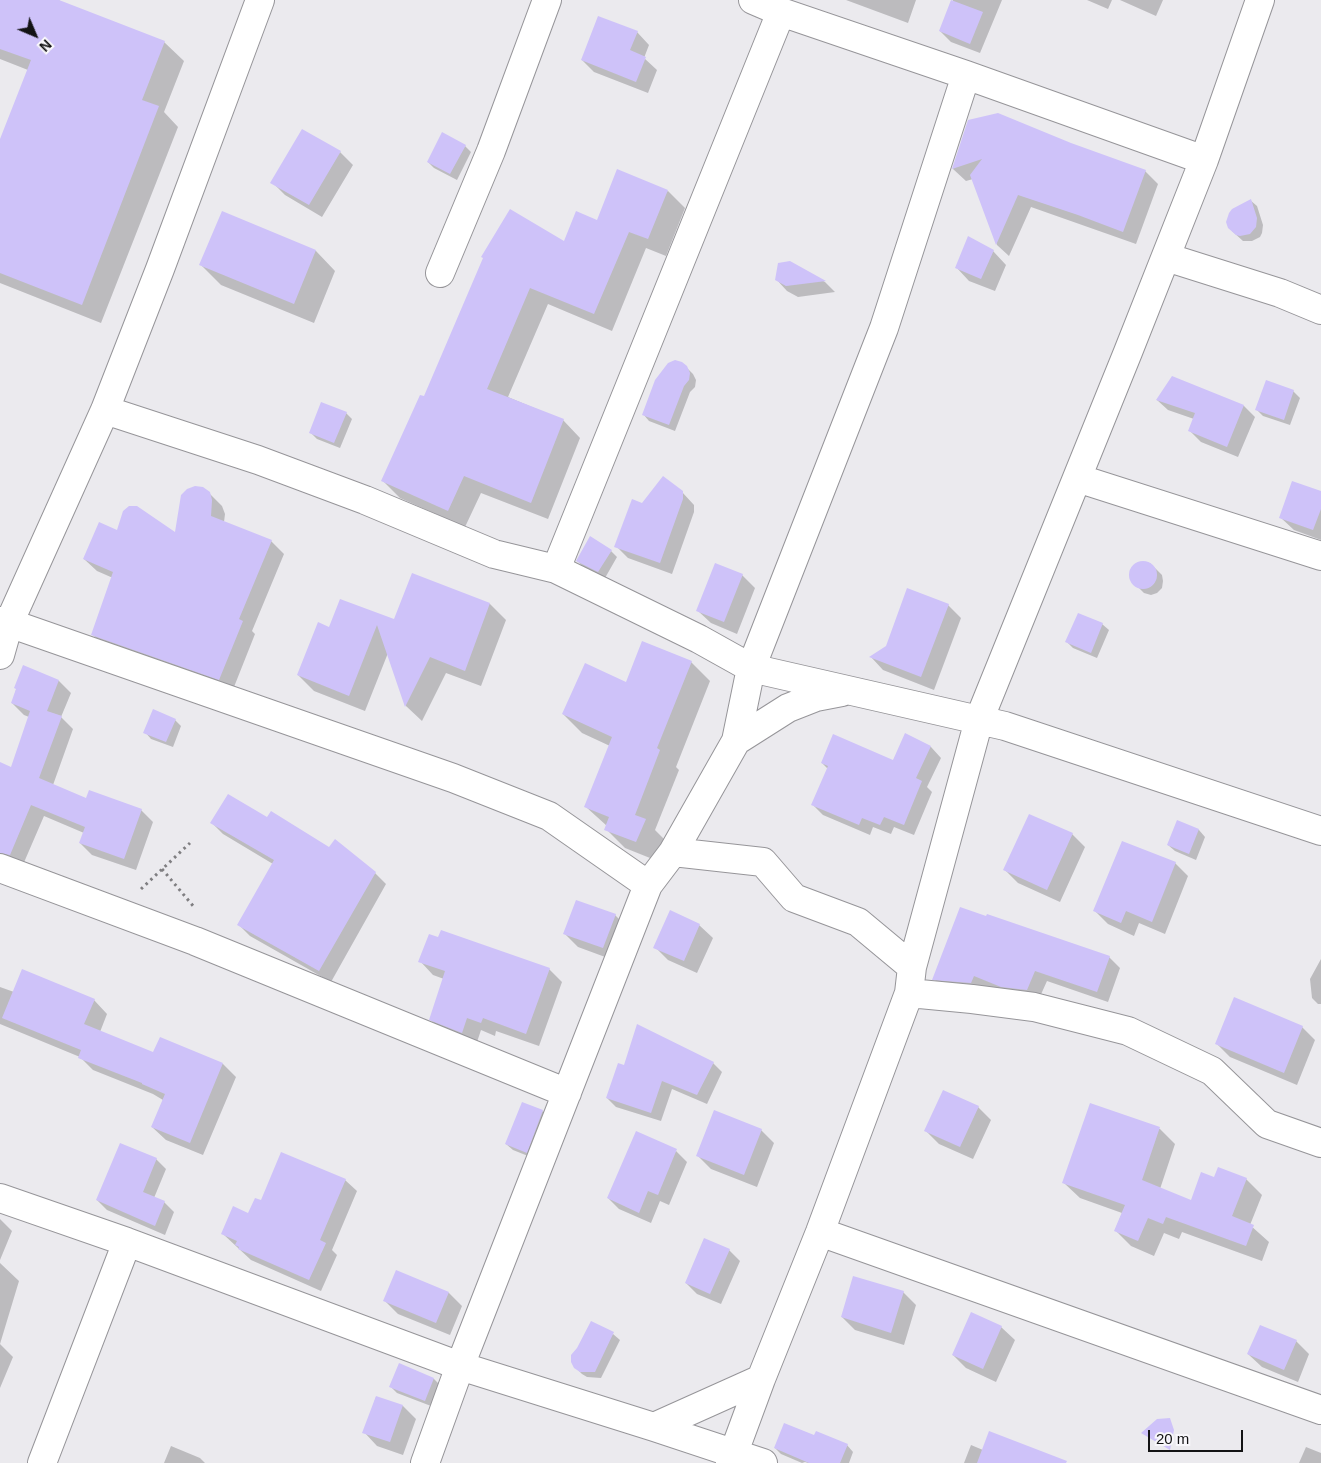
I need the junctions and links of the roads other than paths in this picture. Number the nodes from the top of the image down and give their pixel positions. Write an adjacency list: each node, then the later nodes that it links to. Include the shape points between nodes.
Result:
1 (260, 0): 11 (street)
2 (547, 0): 9 (street, via 491,151)
3 (753, 0): 5 (street)
4 (1260, 0): 7 (street)
5 (781, 12): 6 (street); 14 (street)
6 (966, 75): 7 (street); 17 (street, via 884,328)
7 (1204, 160): 8 (street)
8 (1166, 257): 10 (street); 12 (street)
9 (440, 273)
10 (1321, 310)
11 (105, 410): 14 (street, via 267,463 494,554); 15 (street)
12 (1077, 478): 13 (street); 19 (street)
13 (1321, 556)
14 (556, 569): 17 (street)
15 (5, 622): 16 (street); 24 (street, via 454,778 549,816)
16 (0, 655)
17 (751, 668): 18 (street); 20 (street)
18 (848, 691): 19 (street); 20 (street, via 816,697 788,708)
19 (979, 720): 21 (street); 25 (street)
20 (736, 741): 22 (street)
21 (1321, 831)
22 (673, 852): 24 (street); 25 (street, via 763,862 794,898 858,922)
23 (0, 868): 26 (street, via 195,941)
24 (648, 885): 26 (street)
25 (911, 980): 27 (street, via 972,999 1034,1008 1128,1031 1212,1071 1267,1124); 29 (street)
26 (567, 1093): 31 (street)
27 (1321, 1143)
28 (0, 1198): 30 (street)
29 (820, 1232): 32 (street); 33 (street)
30 (127, 1242): 31 (street); 36 (street)
31 (460, 1366): 34 (street); 37 (street)
32 (761, 1379): 34 (street); 35 (street)
33 (1321, 1410)
34 (654, 1426): 35 (street)
35 (732, 1458): 38 (street)
36 (52, 1460)
37 (425, 1463)
38 (763, 1463)

